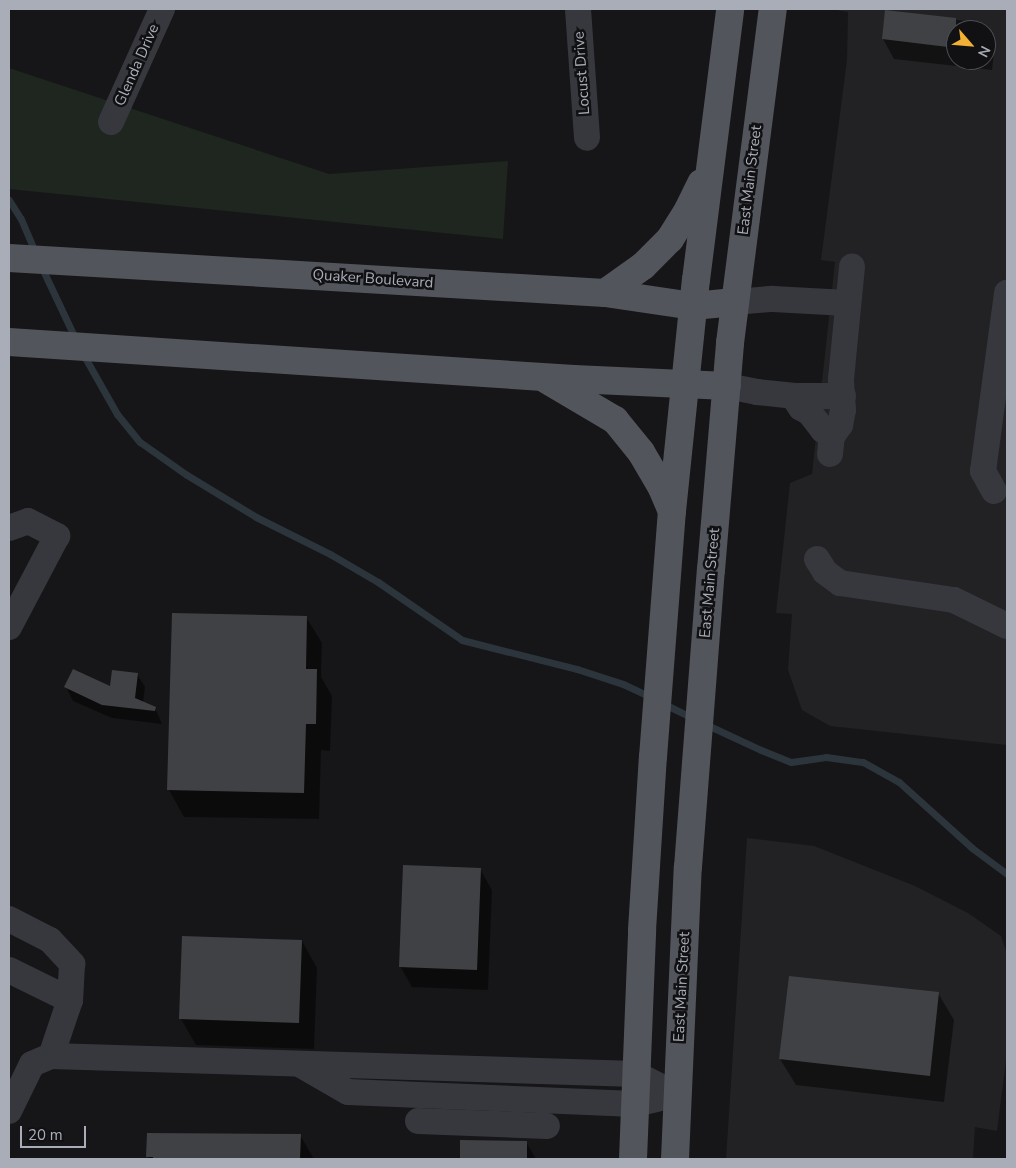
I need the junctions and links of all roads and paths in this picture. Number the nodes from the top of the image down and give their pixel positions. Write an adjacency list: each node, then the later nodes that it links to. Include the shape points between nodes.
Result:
1 (162, 9): 5 (street, Glenda Drive)
2 (578, 9): 6 (street, Locust Drive)
3 (730, 9): 7 (main road)
4 (773, 9): 12 (main road, East Main Street)
5 (111, 122)
6 (587, 138)
7 (710, 164): 10 (main road, via 688,210 670,238 643,266); 14 (main road)
8 (9, 258): 10 (main road, Quaker Boulevard)
9 (852, 268): 13 (street)
10 (605, 293): 14 (main road, Quaker Boulevard)
11 (1007, 293): 21 (street, via 984,471)
12 (735, 302): 13 (street, via 772,299); 14 (main road, Quaker Boulevard); 18 (main road, East Main Street)
13 (847, 303): 20 (street, via 841,379)
14 (693, 306): 17 (main road)
15 (19, 343): 16 (main road)
16 (539, 376): 17 (main road); 22 (main road, via 615,420 641,452)
17 (685, 383): 18 (main road); 22 (main road)
18 (727, 386): 19 (street); 33 (main road, East Main Street, via 688,867)
19 (792, 396): 20 (street); 20 (street, via 824,430 831,445 840,425)
20 (843, 396)
21 (996, 485)
22 (672, 511): 32 (main road, via 653,757)
23 (9, 528): 26 (street, via 28,521 57,536)
24 (817, 559): 25 (street, via 825,572 840,583 954,600)
25 (1007, 626)
26 (9, 627)
27 (9, 919): 29 (street, via 50,940 72,964)
28 (9, 970): 29 (street)
29 (70, 1000): 30 (street)
30 (51, 1056): 31 (street); 35 (street, via 32,1064)
31 (297, 1063): 32 (street); 34 (street, via 348,1092)
32 (636, 1074): 33 (street); 34 (main road)
33 (677, 1095): 34 (street); 39 (main road, East Main Street)
34 (635, 1104): 38 (main road)
35 (9, 1111)
36 (418, 1121): 37 (street)
37 (547, 1126)
38 (633, 1159)
39 (675, 1159)

